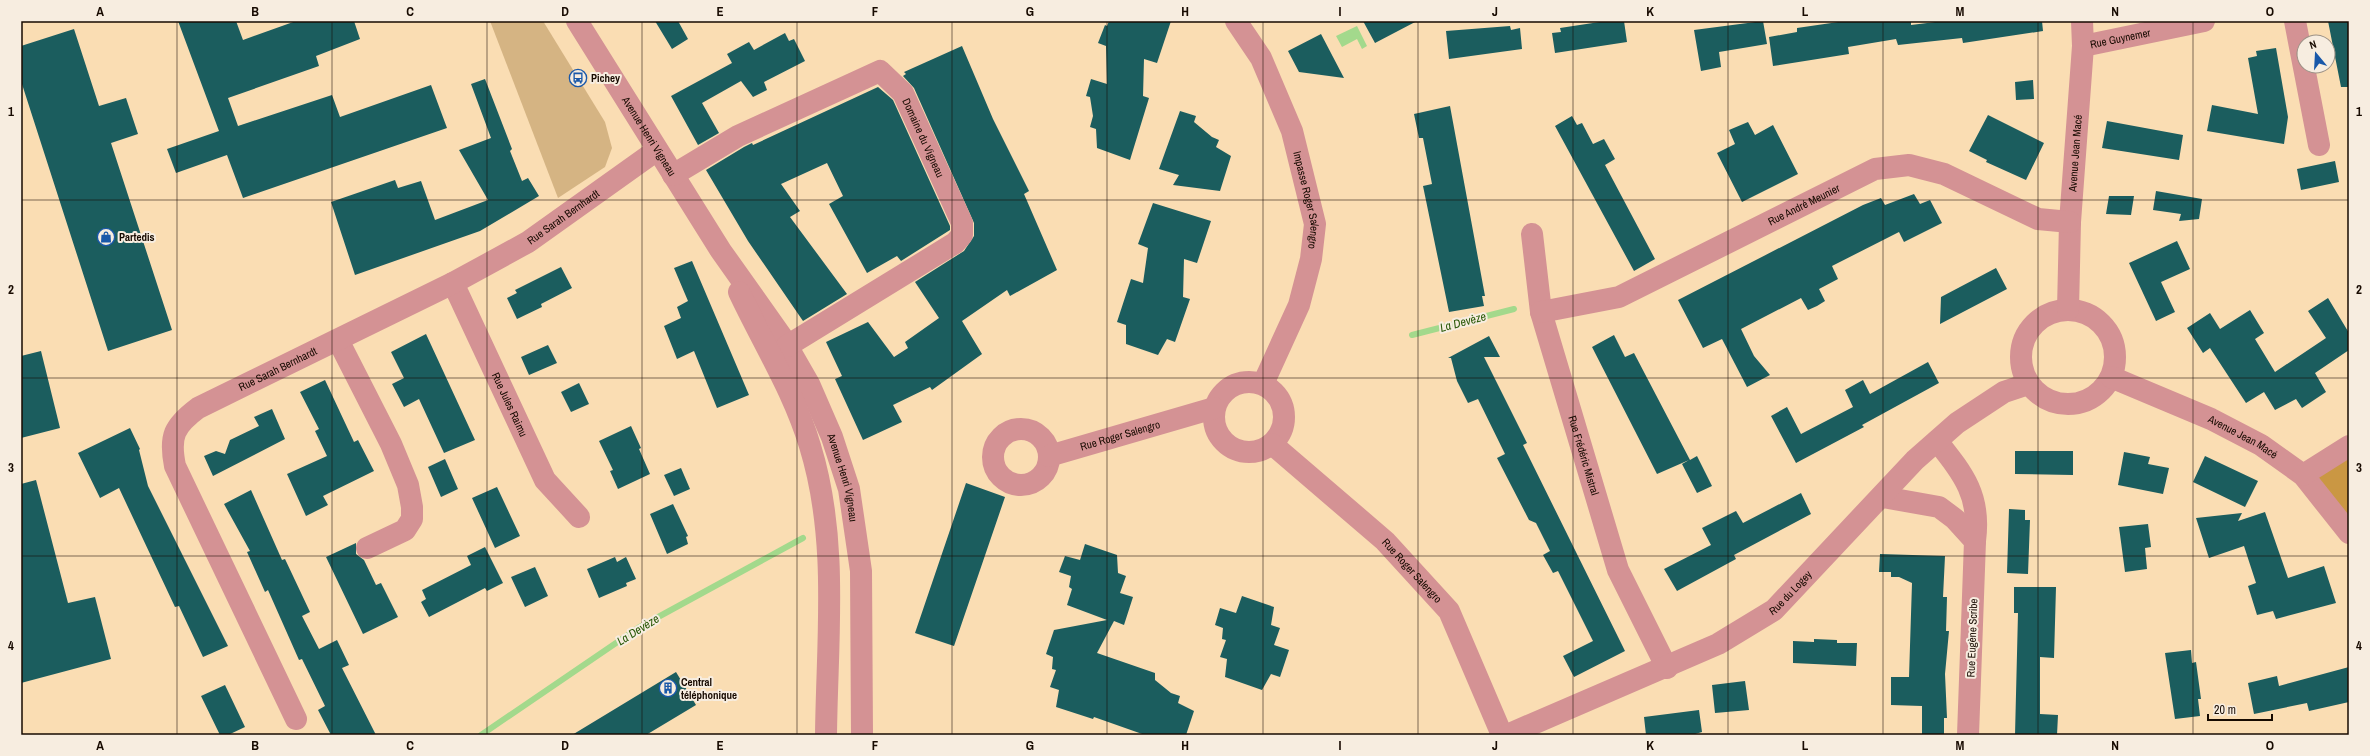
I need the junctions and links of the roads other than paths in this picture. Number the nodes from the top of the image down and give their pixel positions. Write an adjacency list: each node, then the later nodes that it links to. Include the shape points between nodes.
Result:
1 (577, 21): 8 (street, Avenue Henri Vigneau)
2 (1236, 21): 18 (street, Impasse Roger Salengro, via 1261,58 1292,131 1314,224 1311,259 1299,305)
3 (2082, 21): 6 (street, Avenue Jean Macé)
4 (2204, 21): 6 (street, Rue Guynemer)
5 (2295, 21): 7 (street)
6 (2084, 46): 10 (street, Avenue Jean Macé)
7 (2319, 145)
8 (657, 150): 9 (street, Avenue Henri Vigneau); 12 (street, Rue Sarah Bernhardt, via 528,242)
9 (673, 176): 16 (street, Avenue Henri Vigneau, via 721,251 754,325); 16 (street, Domaine du Vigneau, via 738,136 880,70 902,93 962,223 962,235 954,243)
10 (2070, 222): 13 (street, Avenue Jean Macé); 14 (street, Rue André Meunier, via 2038,219 1944,174 1916,166 1875,169 1619,297)
11 (1532, 234): 14 (street, Rue Frédéric Mistral)
12 (453, 283): 15 (street, Rue Sarah Bernhardt); 27 (street, Rue Jules Raimu, via 545,480)
13 (2068, 310): 17 (street, via 2084,313 2097,320 2108,332 2114,346 2115,362); 19 (street, via 2054,312 2040,319 2030,329 2023,342 2020,356 2022,371)
14 (1541, 312): 31 (street, Rue Frédéric Mistral, via 1618,570)
15 (338, 340): 30 (street, via 391,444 408,485 412,507 412,519 405,530); 32 (street, Rue Sarah Bernhardt, via 198,408 181,421 174,432 171,448 175,466)
16 (778, 343): 33 (street, Avenue Henri Vigneau, via 789,392 810,446 824,502 830,576); 34 (street, Avenue Henri Vigneau, via 809,384 832,437 849,489 861,571)
17 (2111, 377): 19 (street, via 2103,389 2079,404 2064,405 2051,401 2038,394); 25 (street, Avenue Jean Macé, via 2230,429 2261,445)
18 (1263, 384): 20 (street, via 1238,382 1227,388); 22 (street, via 1273,390 1284,411 1284,423 1280,434)
19 (2028, 384): 21 (street, Rue du Logey, via 2004,392 1957,423)
20 (1214, 408): 22 (street, via 1214,426 1226,444 1245,452 1256,452); 24 (street, Rue Roger Salengro)
21 (1937, 441): 26 (street, Rue du Logey); 29 (street, Rue Eugène Scribe, via 1963,473 1973,497 1977,521)
22 (1272, 444): 35 (street, Rue Roger Salengro, via 1385,541 1449,611)
23 (2349, 446): 25 (street)
24 (1049, 456)
25 (2303, 475): 28 (street, Avenue Jean Macé)
26 (1883, 496): 29 (street, via 1939,508 1955,519); 31 (street, Rue du Logey, via 1774,610 1718,644)
27 (579, 517)
28 (2349, 532)
29 (1975, 541): 37 (street, Rue Eugène Scribe)
30 (368, 548)
31 (1667, 668): 36 (street, Rue du Logey)
32 (296, 719)
33 (826, 735)
34 (862, 735)
35 (1502, 735)
36 (1507, 735)
37 (1968, 735)

